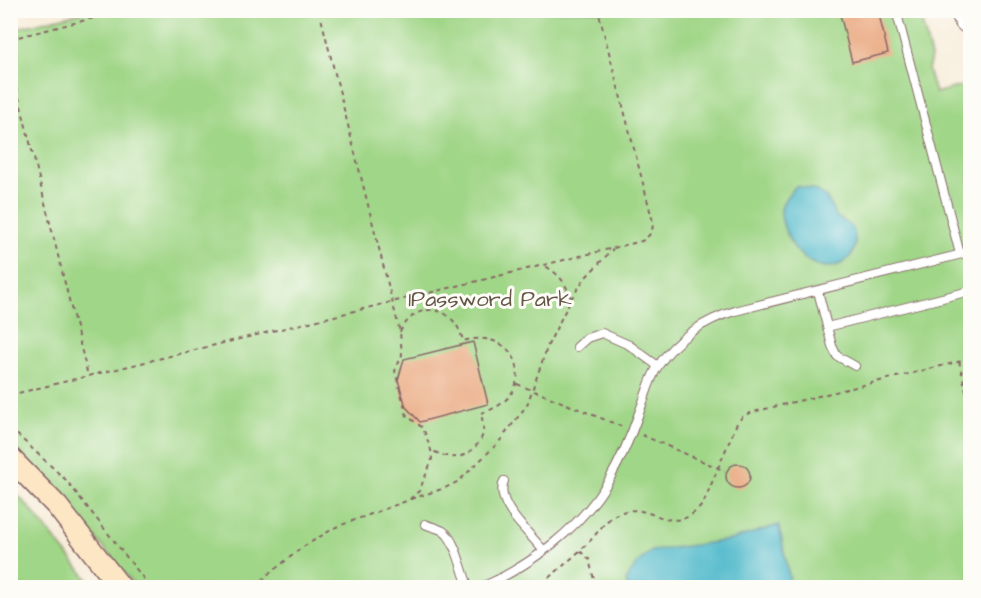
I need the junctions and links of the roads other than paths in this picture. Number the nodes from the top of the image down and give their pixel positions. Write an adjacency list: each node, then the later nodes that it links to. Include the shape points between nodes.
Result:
1 (896, 10): 5 (lane)
2 (954, 10): 3 (lane, via 959,24)
3 (970, 34)
4 (970, 252): 5 (lane)
5 (960, 254): 6 (lane)
6 (818, 291): 8 (lane); 10 (lane, via 717,316 681,340)
7 (970, 291): 8 (lane)
8 (827, 327): 11 (lane, via 837,356)
9 (577, 347): 10 (lane, via 602,333 629,345)
10 (658, 366): 15 (lane, via 609,481 563,535)
11 (855, 366)
12 (10, 458): 16 (main road, via 57,506)
13 (504, 481): 15 (lane, via 505,505)
14 (425, 524): 17 (lane, via 451,538)
15 (543, 550): 18 (lane)
16 (121, 588)
17 (469, 588)
18 (480, 588)

